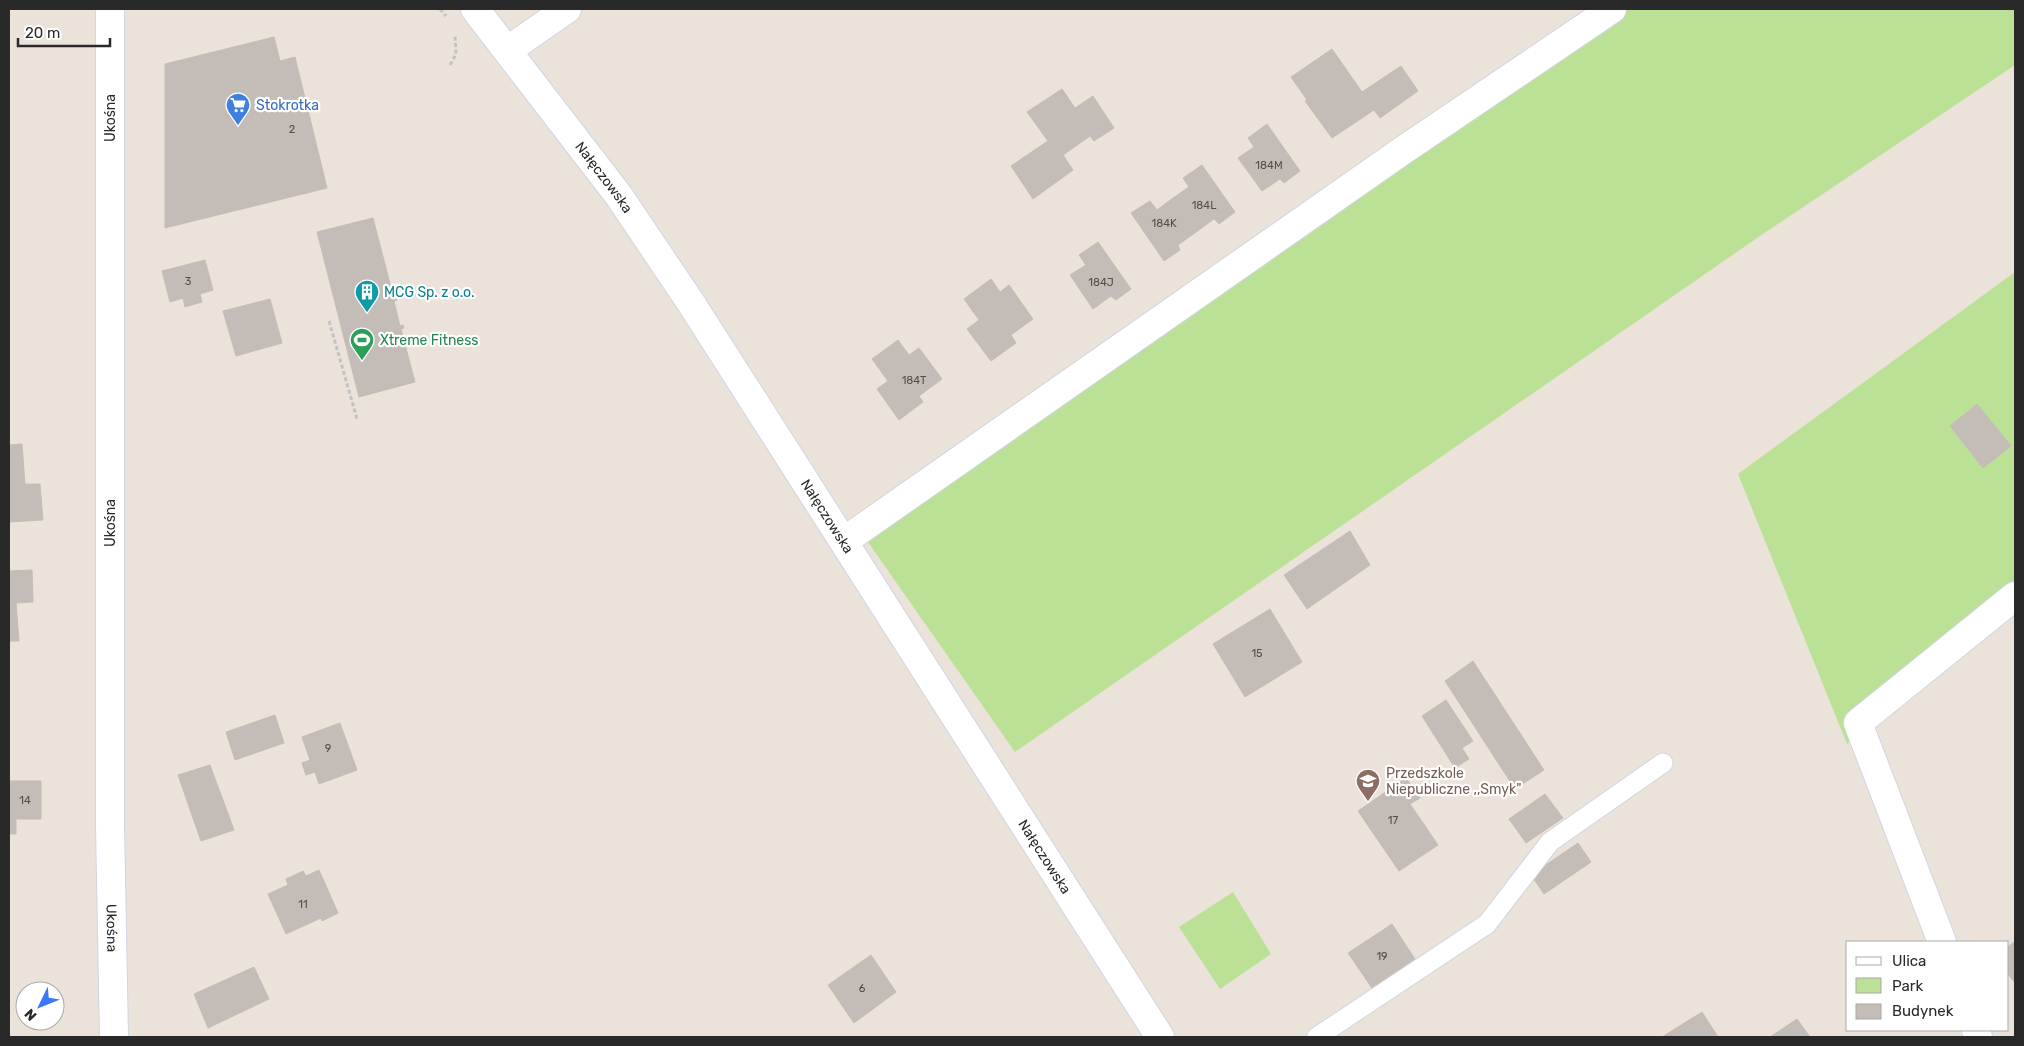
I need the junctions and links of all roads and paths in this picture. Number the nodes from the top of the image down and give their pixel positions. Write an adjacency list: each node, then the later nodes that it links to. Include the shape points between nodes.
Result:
1 (110, 9): 16 (street, Ukośna, via 110,825)
2 (440, 9): 6 (path)
3 (475, 9): 8 (street, Nałęczowska)
4 (567, 9): 8 (street)
5 (1612, 9): 12 (street, via 1402,151)
6 (448, 17)
7 (455, 32): 9 (path, via 456,54)
8 (508, 50): 12 (street, Nałęczowska, via 619,196)
9 (450, 65)
10 (329, 321): 11 (path)
11 (357, 419)
12 (844, 541): 17 (street, Nałęczowska)
13 (2015, 596): 15 (street, via 1858,724)
14 (1663, 763): 18 (lane, via 1550,842 1487,924)
15 (1942, 941)
16 (114, 1037)
17 (1160, 1037)
18 (1316, 1037)

